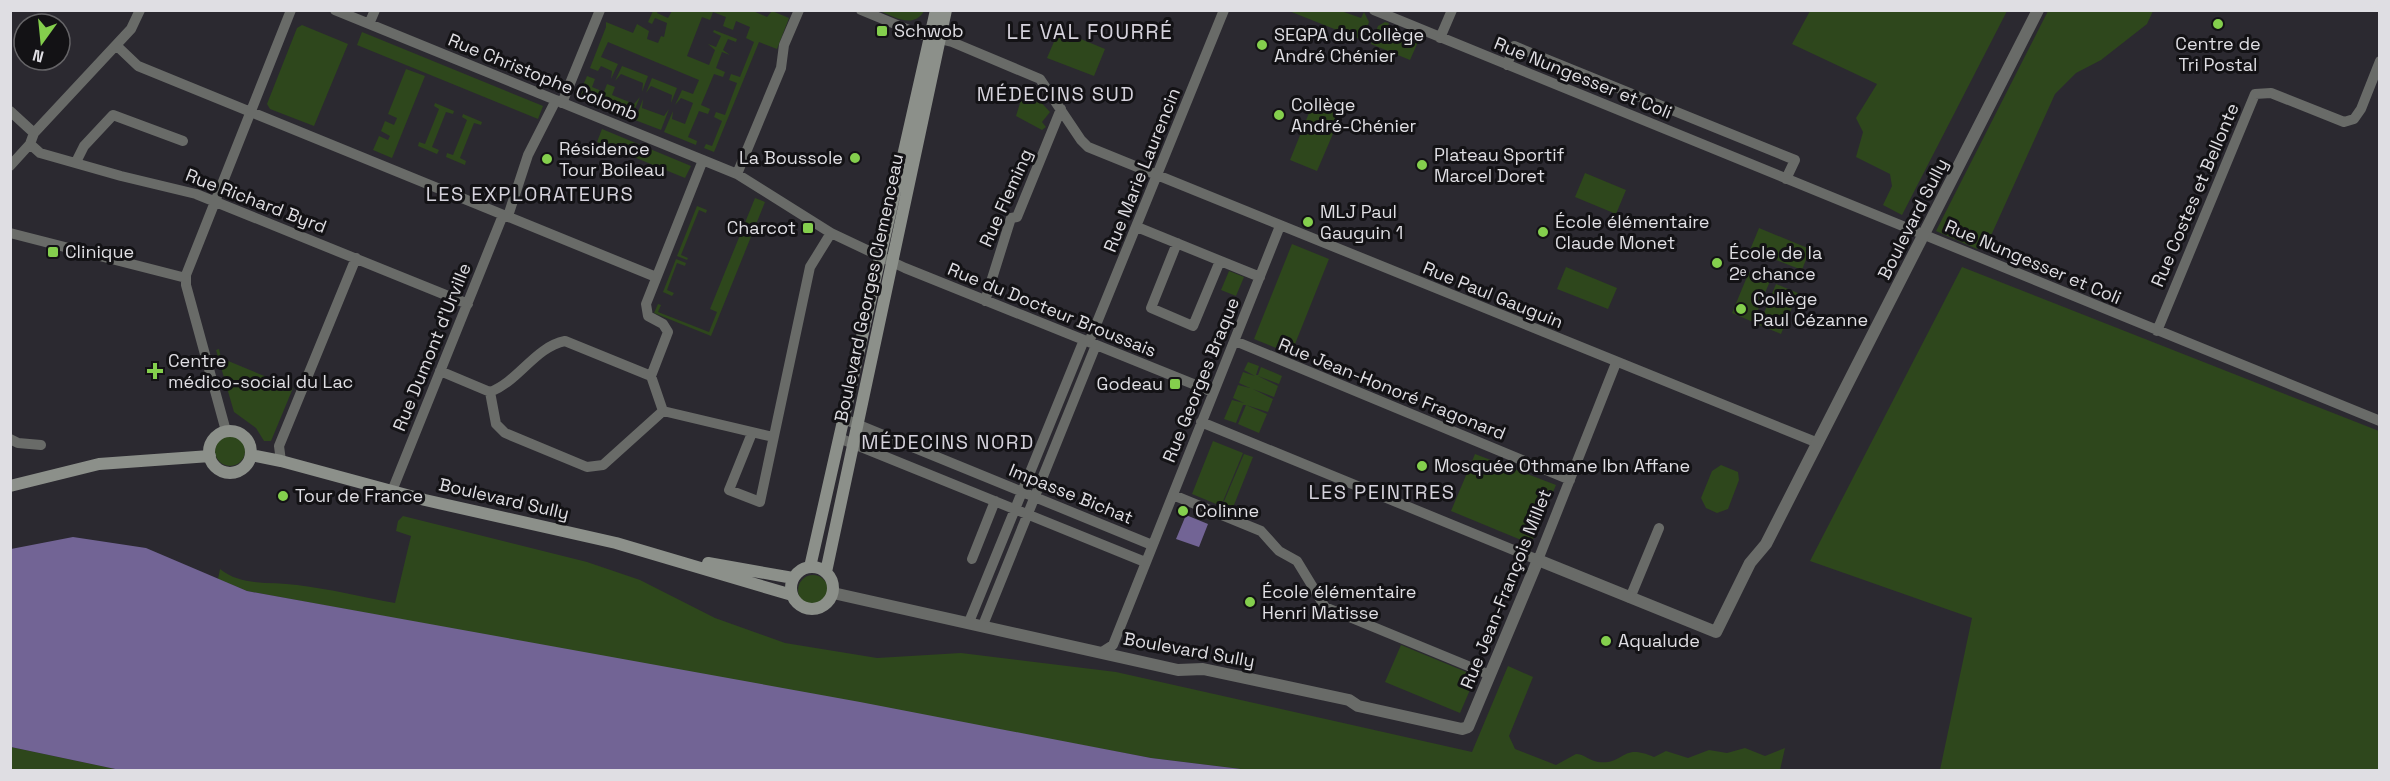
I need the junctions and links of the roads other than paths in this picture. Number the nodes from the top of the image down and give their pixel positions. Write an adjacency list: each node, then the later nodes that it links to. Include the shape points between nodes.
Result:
1 (140, 10): 17 (street)
2 (291, 10): 23 (street)
3 (335, 10): 14 (street, Rue Christophe Colomb)
4 (375, 10): 14 (street)
5 (600, 10): 20 (street, Rue Dumont d'Urville)
6 (798, 10): 29 (street, via 784,45 781,68)
7 (861, 10): 15 (street, Rue Paul Gauguin)
8 (936, 10): 15 (main road, Boulevard Georges Clemenceau)
9 (946, 10): 15 (main road, Boulevard Georges Clemenceau)
10 (1224, 10): 30 (street, Rue Marie Laurencin)
11 (1374, 10): 16 (street, Rue Nungesser et Coli)
12 (1452, 10): 16 (street)
13 (2038, 10): 38 (street, Boulevard Sully)
14 (369, 24): 20 (street, Rue Christophe Colomb)
15 (935, 38): 21 (street, Rue Paul Gauguin, via 1034,76); 41 (main road, Boulevard Georges Clemenceau)
16 (1440, 38): 19 (street, Rue Nungesser et Coli)
17 (117, 46): 23 (street, via 138,66); 24 (street)
18 (2379, 61): 48 (street, Rue Costes et Bellonte, via 2361,109 2354,119 2344,122 2271,93 2255,94)
19 (1507, 65): 31 (street, Rue Nungesser et Coli); 31 (street, via 1514,46 1795,160)
20 (559, 101): 26 (street, Rue Christophe Colomb); 33 (street, Rue Dumont d'Urville, via 528,155)
21 (1062, 110): 30 (street, Rue Paul Gauguin, via 1084,144); 46 (street, Rue Fleming, via 1017,217 1011,219)
22 (10, 111): 24 (street, Rue Richard Byrd)
23 (250, 112): 32 (street); 33 (street)
24 (32, 138): 27 (street, Rue Richard Byrd, via 40,153); 28 (street)
25 (183, 141): 27 (street, via 113,115 84,146)
26 (703, 160): 29 (street, Rue Christophe Colomb); 43 (street)
27 (76, 162): 32 (street, Rue Richard Byrd)
28 (10, 166)
29 (738, 174): 37 (street, Rue Christophe Colomb)
30 (1157, 175): 34 (street, Rue Paul Gauguin); 35 (street, Rue Marie Laurencin)
31 (1786, 179): 38 (street, Rue Nungesser et Coli)
32 (214, 201): 40 (street, Rue Richard Byrd); 45 (street)
33 (506, 216): 43 (street); 47 (street, Rue Dumont d'Urville)
34 (1280, 226): 44 (street, Rue Georges Braque); 51 (street, Rue Paul Gauguin)
35 (1137, 227): 39 (street); 49 (street, Rue Marie Laurencin)
36 (10, 233): 45 (street)
37 (831, 233): 41 (street, Rue du Docteur Broussais); 63 (street, via 810,267)
38 (1924, 235): 48 (street, Rue Nungesser et Coli); 66 (street, Boulevard Sully)
39 (1177, 243): 42 (street); 42 (street, via 1151,308 1193,326)
40 (356, 258): 47 (street, Rue Richard Byrd); 71 (street, via 279,446)
41 (886, 259): 46 (street, Rue du Docteur Broussais); 57 (main road, Boulevard Georges Clemenceau); 60 (main road, Boulevard Georges Clemenceau)
42 (1220, 261): 44 (street)
43 (656, 277): 53 (street, via 645,309 668,333)
44 (1260, 277): 50 (street, Rue Georges Braque)
45 (186, 278): 61 (street)
46 (985, 301): 49 (street, Rue du Docteur Broussais)
47 (468, 304): 52 (street, Rue Dumont d'Urville)
48 (2157, 331): 59 (street, Rue Nungesser et Coli)
49 (1090, 342): 55 (street, Rue du Docteur Broussais); 75 (street); 77 (street)
50 (1235, 342): 55 (street, Rue Georges Braque); 72 (street, Rue Jean-Honoré Fragonard)
51 (1616, 363): 66 (street, Rue Paul Gauguin); 72 (street, Rue Jean-François Millet)
52 (440, 371): 54 (street); 74 (street, Rue Dumont d'Urville)
53 (651, 376): 54 (street, via 566,341 552,344 502,387); 56 (street)
54 (489, 392): 56 (street, via 496,424 505,433 587,467 603,465)
55 (1213, 392): 58 (street, Rue Georges Braque)
56 (663, 411): 62 (street)
57 (844, 419): 60 (street, Impasse Bichat); 64 (main road, Boulevard Georges Clemenceau)
58 (1202, 422): 76 (street, Rue Georges Braque); 85 (street)
59 (2379, 422)
60 (858, 424): 67 (main road, Boulevard Georges Clemenceau); 75 (street, Impasse Bichat)
61 (226, 432): 69 (main road, via 245,437); 70 (main road, via 211,443)
62 (752, 433): 63 (street); 63 (street, via 729,490 760,502)
63 (773, 437)
64 (839, 438): 67 (street, Impasse Bichat); 87 (main road, Boulevard Georges Clemenceau)
65 (10, 439): 68 (street)
66 (1818, 443): 92 (street, Boulevard Sully, via 1766,544 1750,563 1716,633)
67 (854, 444): 78 (street, Impasse Bichat); 88 (main road, Boulevard Georges Clemenceau)
68 (41, 445)
69 (251, 455): 70 (main road, via 244,468 230,472 217,468); 71 (main road, Boulevard Sully)
70 (210, 456): 73 (main road, via 99,464)
71 (281, 461): 74 (main road, Boulevard Sully)
72 (1570, 480): 85 (street, Rue Jean-François Millet)
73 (10, 486)
74 (392, 491): 83 (main road, Boulevard Sully)
75 (1022, 492): 77 (street, Impasse Bichat); 79 (street)
76 (1173, 495): 82 (street, Rue Georges Braque); 96 (street, via 1261,531 1275,548 1297,561 1325,607)
77 (1035, 497): 80 (street); 82 (street, Impasse Bichat)
78 (995, 501): 79 (street, Impasse Bichat); 84 (street)
79 (1014, 510): 80 (street, Impasse Bichat); 93 (street)
80 (1027, 515): 86 (street, Impasse Bichat); 94 (street)
81 (1659, 528): 92 (street)
82 (1152, 545): 86 (street, Rue Georges Braque)
83 (645, 551): 89 (main road, Boulevard Sully); 91 (main road, Boulevard Sully)
84 (972, 559)
85 (1538, 560): 92 (street); 96 (street, Rue Jean-François Millet)
86 (1145, 562): 95 (street, Rue Georges Braque, via 1113,645)
87 (810, 567): 88 (main road); 89 (main road, via 798,571)
88 (826, 572): 90 (main road, via 832,580)
89 (793, 578): 91 (main road)
90 (833, 593): 91 (main road, via 826,605 813,609 800,606); 93 (street, Boulevard Sully)
91 (792, 595)
92 (1630, 598)
93 (969, 622): 94 (street, Boulevard Sully)
94 (983, 625): 95 (street, Boulevard Sully)
95 (1102, 652): 97 (street, Boulevard Sully, via 1178,670 1203,669 1462,729)
96 (1490, 675): 97 (street, Rue Jean-François Millet)
97 (1468, 727)

